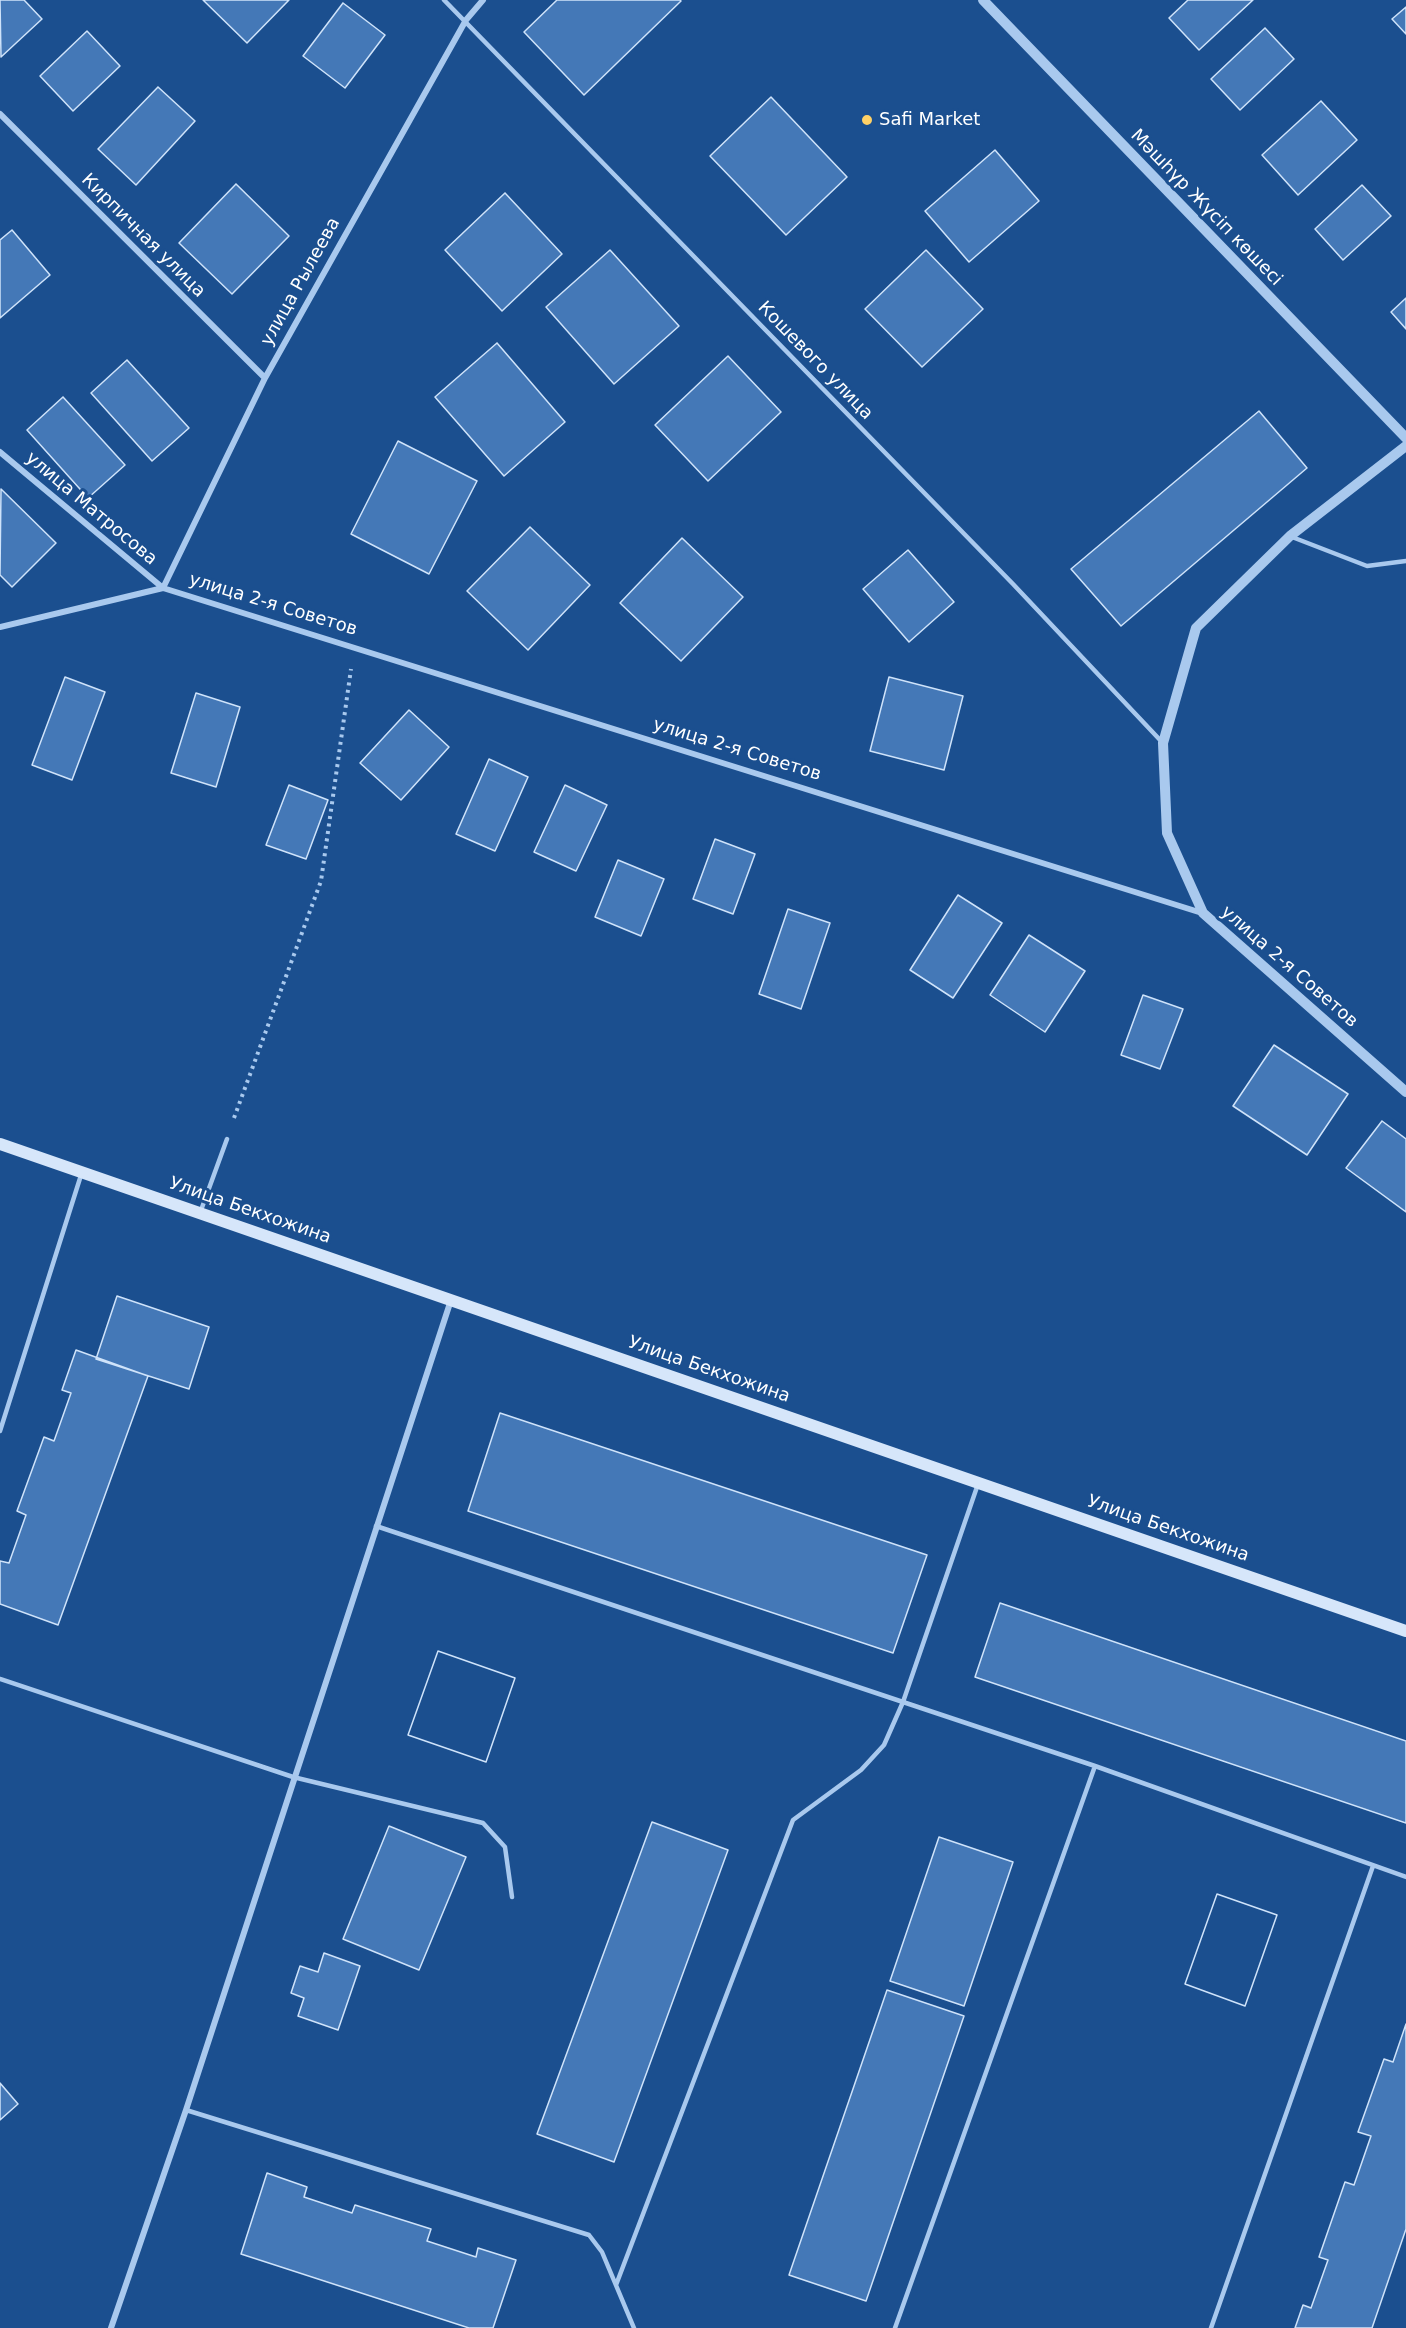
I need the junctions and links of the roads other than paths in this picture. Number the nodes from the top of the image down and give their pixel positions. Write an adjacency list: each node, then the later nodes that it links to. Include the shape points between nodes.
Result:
1 (444, 0): 4 (lane, Кошевого улица)
2 (483, 0): 4 (street, улица Рылеева)
3 (983, 0): 7 (street, Мәшһүр Жүсіп көшесі)
4 (466, 20): 6 (street, улица Рылеева); 14 (lane, Кошевого улица)
5 (0, 114): 6 (street, Кирпичная улица)
6 (265, 378): 12 (street, улица Рылеева)
7 (1406, 438)
8 (1406, 446): 10 (street)
9 (0, 452): 12 (street, улица Матросова)
10 (1290, 536): 11 (lane, via 1367,566); 14 (street, via 1196,628)
11 (1406, 561)
12 (163, 588): 13 (street, улица 2-я Советов); 15 (street, улица 2-я Советов)
13 (0, 627)
14 (1163, 743): 15 (street, via 1167,833)
15 (1203, 913): 16 (street, улица 2-я Советов)
16 (1406, 1092)
17 (227, 1139): 20 (lane)
18 (0, 1144): 19 (main road, Улица Бекхожина)
19 (82, 1172): 20 (main road, Улица Бекхожина); 22 (lane)
20 (200, 1213): 21 (main road, Улица Бекхожина)
21 (451, 1300): 23 (main road, Улица Бекхожина); 24 (street)
22 (0, 1431)
23 (978, 1481): 25 (main road, Улица Бекхожина); 27 (lane)
24 (376, 1526): 27 (lane); 29 (street)
25 (1406, 1631)
26 (0, 1678): 29 (lane)
27 (903, 1702): 28 (lane); 34 (lane, via 884,1745 861,1770 793,1820)
28 (1095, 1766): 30 (lane); 37 (lane)
29 (293, 1777): 32 (lane, via 483,1823 505,1847); 33 (street)
30 (1373, 1866): 31 (lane); 38 (lane)
31 (1406, 1878)
32 (512, 1897)
33 (186, 2110): 34 (lane, via 589,2235 602,2252); 35 (street)
34 (616, 2285): 36 (lane)
35 (111, 2328)
36 (634, 2328)
37 (895, 2328)
38 (1211, 2328)

